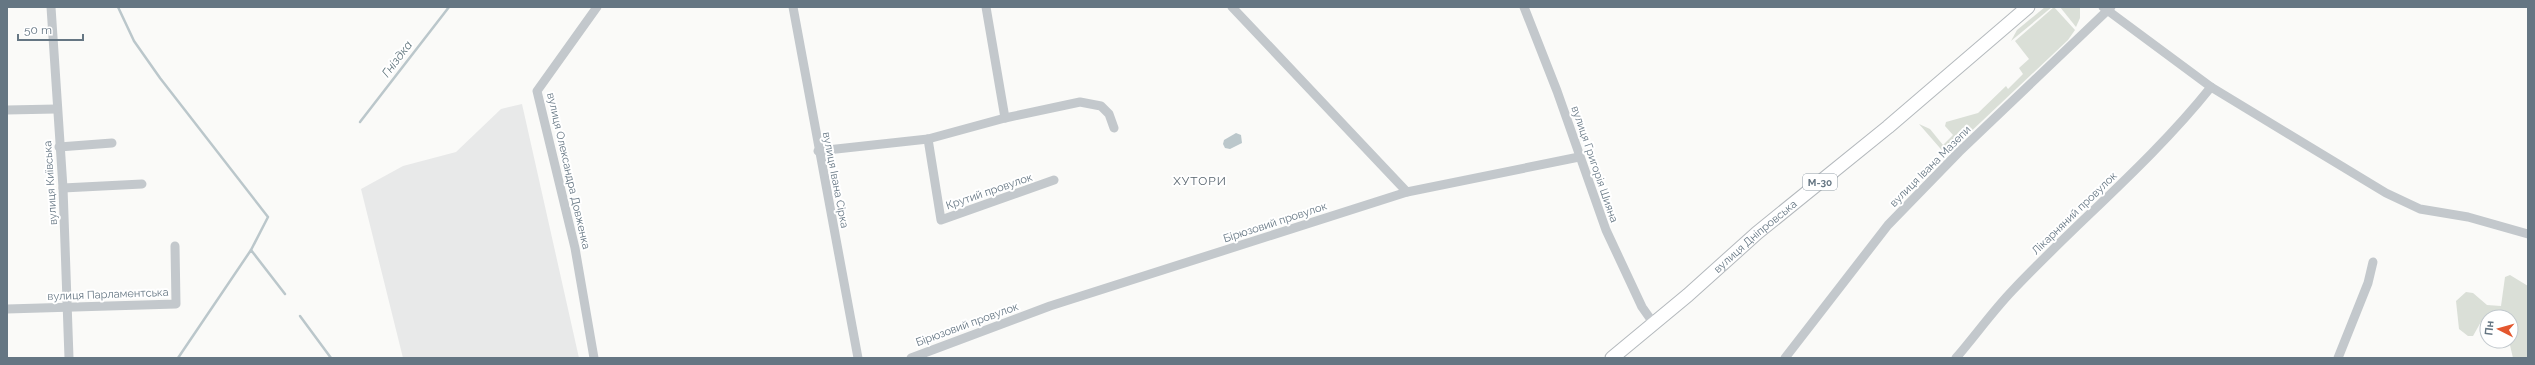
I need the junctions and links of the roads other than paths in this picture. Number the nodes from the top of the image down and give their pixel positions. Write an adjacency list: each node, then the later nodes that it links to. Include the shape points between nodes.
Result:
1 (51, 7): 10 (street, вулиця Київська)
2 (597, 7): 30 (street, вулиця Олександра Довженка, via 537,91 576,248)
3 (793, 7): 17 (street, вулиця Івана Сірка)
4 (986, 7): 12 (street)
5 (1232, 7): 22 (street)
6 (1524, 7): 18 (street, вулиця Григорія Шияна, via 1557,91)
7 (2028, 7): 28 (highway, вулиця Дніпровська / М-30, via 1900,117 1757,234)
8 (2107, 8): 9 (street); 34 (street, вулиця Івана Мазепи, via 1888,225)
9 (2210, 87): 23 (street, via 2386,193 2420,209 2468,217); 35 (street, Лікарняний провулок, via 2165,141 2012,291)
10 (56, 109): 11 (street); 16 (street, вулиця Київська)
11 (7, 110)
12 (1005, 118): 13 (street, via 1076,102 1091,102 1101,106 1109,114); 14 (street)
13 (1114, 128)
14 (928, 139): 17 (street); 19 (street, Крутий провулок, via 941,220)
15 (112, 143): 16 (street)
16 (59, 147): 21 (street, вулиця Київська)
17 (818, 151): 31 (street, вулиця Івана Сірка)
18 (1579, 157): 22 (street, Бірюзовий провулок); 28 (street, вулиця Григорія Шияна, via 1606,230 1642,307)
19 (1054, 180)
20 (142, 184): 21 (street)
21 (63, 188): 26 (street, вулиця Київська)
22 (1407, 192): 32 (street, Бірюзовий провулок, via 1050,306)
23 (2528, 234)
24 (175, 246): 26 (street, вулиця Парламентська, via 176,304)
25 (2372, 262): 36 (street, via 2368,283)
26 (68, 307): 27 (street, вулиця Парламентська); 29 (street, вулиця Київська)
27 (7, 309)
28 (1654, 324): 33 (highway, вулиця Дніпровська / М-30)
29 (69, 358)
30 (594, 358)
31 (858, 358)
32 (911, 358)
33 (1612, 358)
34 (1785, 358)
35 (1956, 358)
36 (2338, 358)

